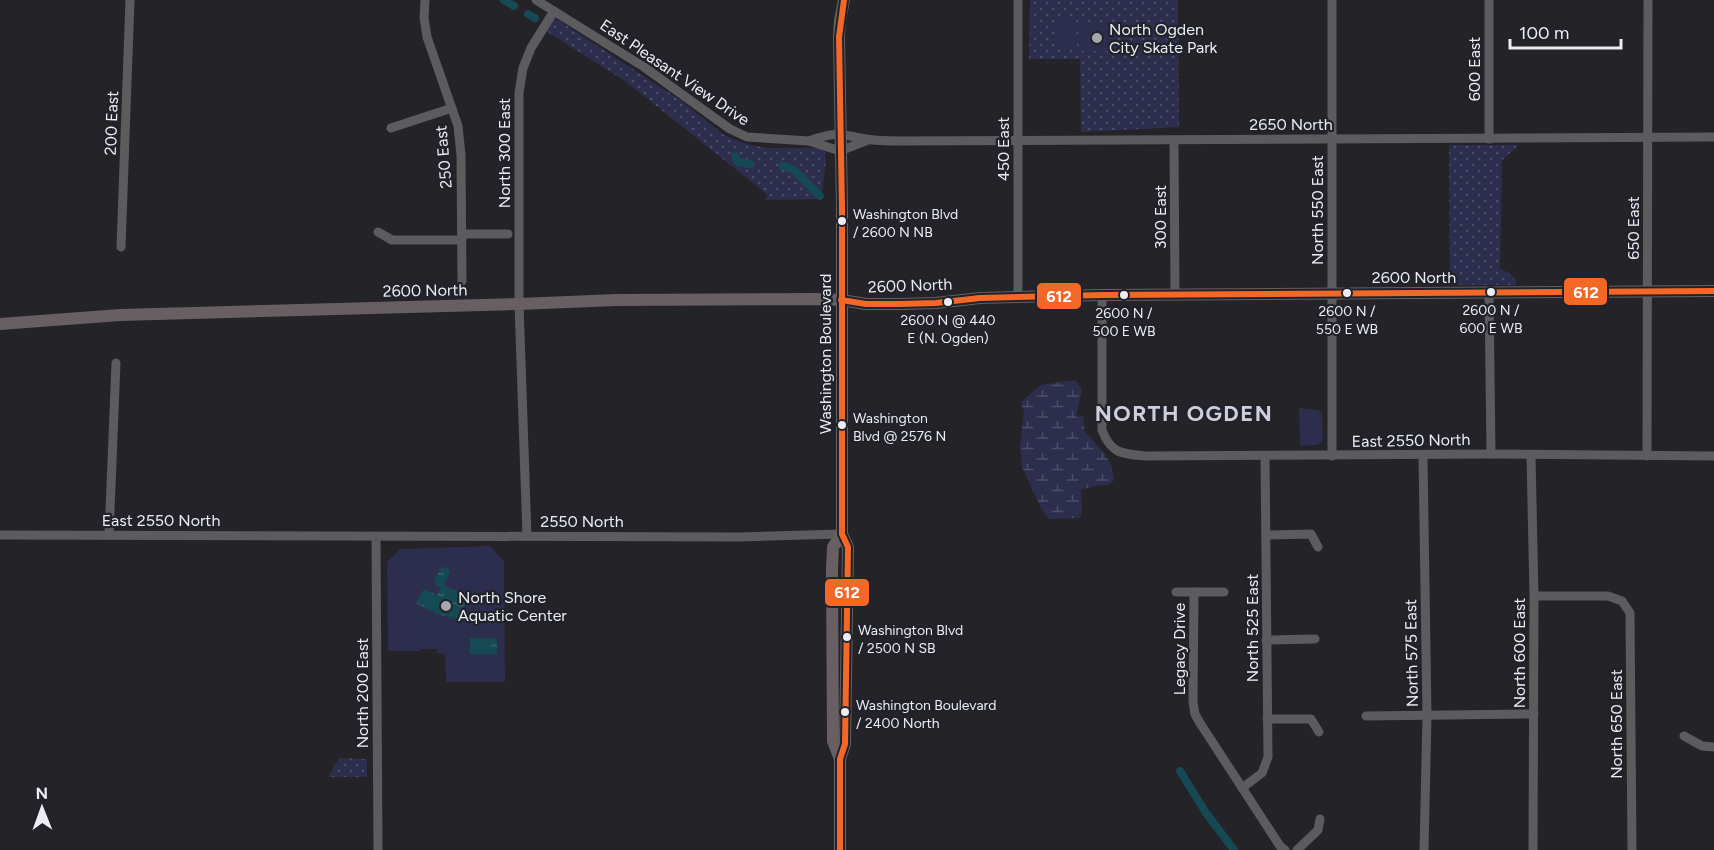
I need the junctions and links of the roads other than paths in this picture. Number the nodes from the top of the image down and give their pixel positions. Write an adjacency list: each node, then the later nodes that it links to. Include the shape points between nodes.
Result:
1 (130, 0): 27 (street, 200 East)
2 (425, 0): 12 (street, 250 East, via 427,37)
3 (536, 0): 10 (street, East Pleasant View Drive)
4 (836, 0): 11 (main road)
5 (844, 0): 11 (main road)
6 (1018, 0): 22 (street, 450 East)
7 (1332, 0): 17 (street, North 550 East)
8 (1489, 0): 18 (street, 600 East)
9 (1648, 0): 15 (street, 650 East)
10 (554, 11): 21 (street, East Pleasant View Drive, via 644,67 729,129 758,139); 37 (street, North 300 East, via 531,48 519,93)
11 (840, 21): 14 (main road, Washington Boulevard)
12 (452, 108): 13 (street); 26 (street, 250 East, via 461,155)
13 (391, 128)
14 (840, 133): 19 (street, 2650 North); 21 (street); 23 (main road, Washington Boulevard)
15 (1648, 137): 16 (street, 2650 North); 18 (street, 2650 North); 30 (street, 650 East)
16 (1714, 137)
17 (1332, 139): 18 (street, 2650 North); 20 (street, 2650 North); 31 (street, North 550 East)
18 (1489, 139)
19 (868, 140): 22 (street, 2650 North); 23 (street, 2650 North)
20 (1174, 140): 22 (street, 2650 North); 34 (street, 300 East)
21 (809, 141): 23 (street, East Pleasant View Drive)
22 (1018, 141): 35 (street, 450 East)
23 (840, 151): 36 (main road, Washington Boulevard)
24 (378, 232): 26 (street, via 392,240)
25 (508, 234): 26 (street)
26 (462, 237): 28 (street, 250 East)
27 (121, 247)
28 (462, 280)
29 (1714, 291): 30 (main road, 2600 North)
30 (1648, 292): 32 (main road, 2600 North); 45 (street, 650 East)
31 (1333, 293): 32 (main road, 2600 North); 34 (main road, 2600 North); 42 (street, North 550 East)
32 (1489, 293): 40 (street)
33 (1102, 295): 34 (main road, 2600 North); 35 (main road, 2600 North); 41 (street, East 2550 North, via 1102,430 1111,447 1124,455)
34 (1175, 295)
35 (1018, 297): 36 (main road, 2600 North, via 899,304)
36 (841, 300): 37 (main road, 2600 North); 47 (main road, Washington Boulevard)
37 (519, 304): 38 (main road, 2600 North, via 120,315); 53 (street, North 300 East)
38 (0, 324)
39 (116, 363): 49 (street)
40 (1491, 454): 43 (street, East 2550 North); 44 (street, East 2550 North)
41 (1265, 456): 42 (street, East 2550 North); 50 (street, North 525 East)
42 (1332, 456): 43 (street, East 2550 North)
43 (1423, 456): 62 (street, North 575 East)
44 (1531, 456): 45 (street, East 2550 North); 58 (street, North 600 East)
45 (1647, 456): 46 (street, East 2550 North)
46 (1714, 456)
47 (842, 534): 53 (street, 2550 North); 68 (main road, Washington Boulevard, via 848,547 845,744); 68 (main road, via 833,547 832,611 833,741)
48 (0, 535): 49 (street, East 2550 North)
49 (109, 535): 51 (street, East 2550 North)
50 (1266, 535): 54 (street, via 1311,534); 60 (street, North 525 East)
51 (322, 536): 52 (street, 2550 North)
52 (376, 536): 53 (street, 2550 North); 71 (street, North 200 East)
53 (527, 536)
54 (1318, 547)
55 (1176, 592): 56 (street)
56 (1194, 592): 57 (street); 69 (street, Legacy Drive, via 1193,702 1200,723)
57 (1224, 592)
58 (1534, 596): 61 (street, North 600 East); 77 (street, North 650 East, via 1608,596 1622,601 1630,613)
59 (1315, 639): 60 (street)
60 (1266, 640): 64 (street, North 525 East)
61 (1534, 714): 62 (street); 76 (street, North 600 East)
62 (1427, 715): 63 (street); 75 (street, North 575 East)
63 (1366, 716)
64 (1267, 719): 65 (street, via 1311,719); 69 (street, North 525 East, via 1268,757 1262,773)
65 (1319, 732)
66 (1684, 736): 67 (street, via 1702,746)
67 (1714, 747)
68 (840, 759): 72 (main road)
69 (1242, 788): 73 (street, Legacy Drive)
70 (1320, 819): 74 (street, via 1318,830)
71 (378, 850)
72 (840, 850)
73 (1284, 850)
74 (1297, 850)
75 (1424, 850)
76 (1533, 850)
77 (1632, 850)

